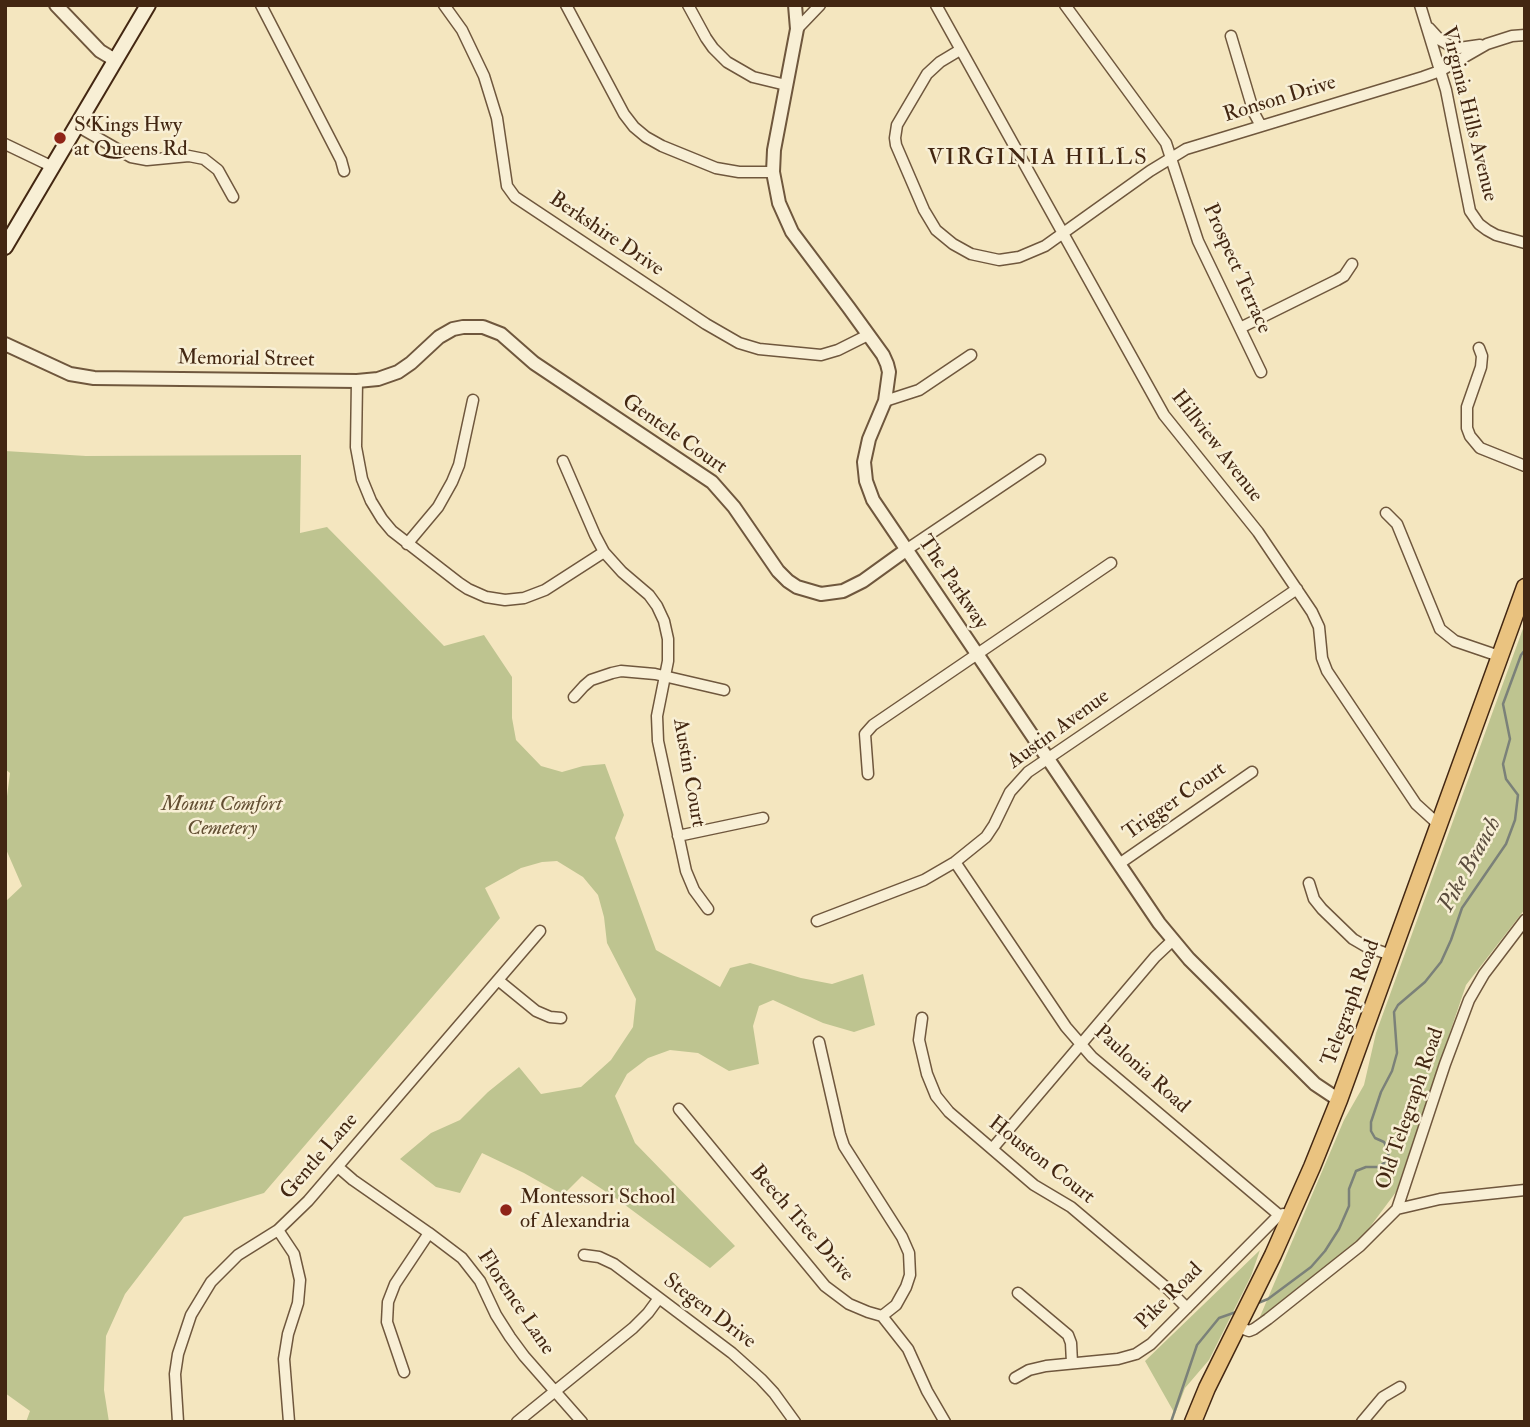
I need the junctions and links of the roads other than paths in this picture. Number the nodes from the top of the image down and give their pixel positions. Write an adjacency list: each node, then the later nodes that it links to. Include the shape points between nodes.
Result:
1 (56, 5): 18 (street)
2 (148, 5): 18 (main road)
3 (261, 5): 26 (street)
4 (444, 5): 35 (street, Berkshire Drive, via 484,76 497,118 507,186 515,197 738,343 815,355)
5 (566, 5): 27 (street, via 624,114 646,137 716,168)
6 (688, 5): 20 (street, via 706,38 727,62 753,77)
7 (795, 5): 13 (street, The Parkway)
8 (820, 5): 13 (street)
9 (936, 5): 17 (street, Hillview Avenue)
10 (1065, 5): 24 (street, Prospect Terrace)
11 (1420, 5): 12 (street, Virginia Hills Avenue)
12 (1426, 24): 16 (street, via 1452,47); 19 (street, Virginia Hills Avenue)
13 (797, 29): 20 (street, The Parkway)
14 (1525, 35): 16 (street, Ronson Drive)
15 (1231, 36): 22 (street)
16 (1487, 44): 19 (street, Ronson Drive)
17 (960, 50): 29 (street, Hillview Avenue); 29 (street, Ronson Drive, via 927,74 895,130 897,149 928,219 953,244 991,259 1029,253)
18 (114, 60): 21 (main road)
19 (1440, 71): 22 (street, Ronson Drive); 30 (street, Virginia Hills Avenue, via 1470,211 1487,230)
20 (786, 85): 27 (street, The Parkway)
21 (77, 126): 25 (main road); 28 (street, via 131,157 204,159 218,170)
22 (1261, 126): 24 (street, Ronson Drive)
23 (5, 144): 25 (street)
24 (1172, 157): 29 (street, Ronson Drive); 34 (street, Prospect Terrace, via 1198,242)
25 (53, 167): 31 (main road)
26 (344, 171)
27 (773, 172): 35 (street, The Parkway, via 779,203 792,232)
28 (233, 197)
29 (1062, 234): 52 (street, Hillview Avenue, via 1164,415 1258,532)
30 (1525, 243)
31 (5, 247)
32 (1352, 264): 34 (street, via 1337,281)
33 (476, 326): 40 (street, Memorial Street, via 446,333 398,372); 48 (street, Gentele Court, via 500,334 534,363 712,482 778,572 797,587 821,594 843,591)
34 (1241, 328): 39 (street, Prospect Terrace)
35 (869, 335): 42 (street, The Parkway, via 889,372)
36 (5, 344): 40 (street, Memorial Street, via 70,374 93,378)
37 (1479, 348): 45 (street, via 1481,366 1467,407 1470,436 1480,448)
38 (971, 355): 42 (street, via 919,390)
39 (1261, 372)
40 (357, 381): 47 (street, via 356,447 362,480 382,519)
41 (473, 400): 47 (street, via 452,482)
42 (885, 401): 48 (street, The Parkway, via 867,447 866,481)
43 (1040, 460): 48 (street, Gentele Court)
44 (563, 461): 49 (street, Austin Court)
45 (1525, 466)
46 (1386, 513): 54 (street, via 1402,534 1440,629 1455,641)
47 (407, 544): 49 (street, via 468,589 505,600 540,593)
48 (906, 550): 53 (street, The Parkway)
49 (604, 552): 55 (street, Austin Court, via 649,595 662,616 668,639)
50 (1111, 563): 53 (street)
51 (1525, 587): 54 (main road, Telegraph Road)
52 (1297, 589): 58 (street, Austin Avenue); 62 (street, Hillview Avenue, via 1319,627 1327,671 1416,804)
53 (977, 654): 58 (street, The Parkway); 60 (street, via 873,725 865,734)
54 (1499, 656): 62 (main road, Telegraph Road)
55 (665, 676): 56 (street); 57 (street, via 612,673 591,680); 63 (street, Austin Court, via 657,716 658,741)
56 (724, 690)
57 (575, 697)
58 (1048, 759): 64 (street, Austin Avenue, via 1021,778 986,837); 65 (street, The Parkway)
59 (1252, 772): 65 (street, Trigger Court)
60 (868, 774)
61 (763, 818): 63 (street)
62 (1438, 824): 72 (main road, Telegraph Road)
63 (678, 836): 67 (street, Austin Court, via 690,881)
64 (955, 862): 69 (street, Austin Avenue, via 925,880); 77 (street, Paulonia Road)
65 (1119, 864): 71 (street, The Parkway)
66 (1309, 883): 72 (street, via 1314,899 1353,939)
67 (708, 909)
68 (1525, 920): 83 (street, Old Telegraph Road, via 1469,1000)
69 (817, 921)
70 (540, 930): 73 (street, Gentle Lane)
71 (1173, 940): 77 (street); 78 (street, The Parkway, via 1315,1084)
72 (1391, 955): 78 (main road, Telegraph Road)
73 (498, 980): 74 (street, via 536,1011); 81 (street, Gentle Lane)
74 (561, 1018)
75 (922, 1018): 80 (street, Houston Court, via 920,1047 933,1091 949,1112)
76 (819, 1042): 91 (street, via 844,1146 909,1253 906,1287)
77 (1081, 1044): 80 (street); 84 (street, Paulonia Road)
78 (1339, 1100): 84 (main road, Telegraph Road, via 1312,1167)
79 (679, 1109): 91 (street, Beech Tree Drive, via 825,1286 849,1304)
80 (992, 1149): 90 (street, Houston Court, via 1034,1185 1071,1207)
81 (338, 1167): 85 (street, Gentle Lane); 86 (street, Florence Lane)
82 (1525, 1190): 83 (street, via 1440,1199)
83 (1397, 1209): 92 (street, Old Telegraph Road, via 1360,1246 1254,1329)
84 (1284, 1214): 90 (street, Pike Road); 92 (main road, Telegraph Road, via 1273,1255)
85 (278, 1230): 98 (street, Gentle Lane, via 224,1268 191,1315 178,1354); 99 (street, via 294,1254 300,1280 284,1359)
86 (429, 1233): 94 (street, via 388,1302 387,1322); 97 (street, Florence Lane, via 470,1266 510,1337)
87 (584, 1255): 89 (street, Stegen Drive, via 614,1264)
88 (1018, 1293): 93 (street, via 1068,1335)
89 (659, 1298): 97 (street, via 633,1328); 102 (street, Stegen Drive, via 747,1365)
90 (1187, 1308): 93 (street, Pike Road, via 1136,1354)
91 (883, 1316): 103 (street, via 908,1349)
92 (1238, 1326): 104 (main road, Telegraph Road)
93 (1072, 1363): 95 (street, Pike Road, via 1038,1367)
94 (404, 1372)
95 (1015, 1378)
96 (1400, 1387): 105 (street, via 1383,1397)
97 (555, 1391): 100 (street); 101 (street, Florence Lane)
98 (178, 1422)
99 (289, 1422)
100 (517, 1422)
101 (582, 1422)
102 (795, 1422)
103 (945, 1422)
104 (1193, 1422)
105 (1362, 1422)

